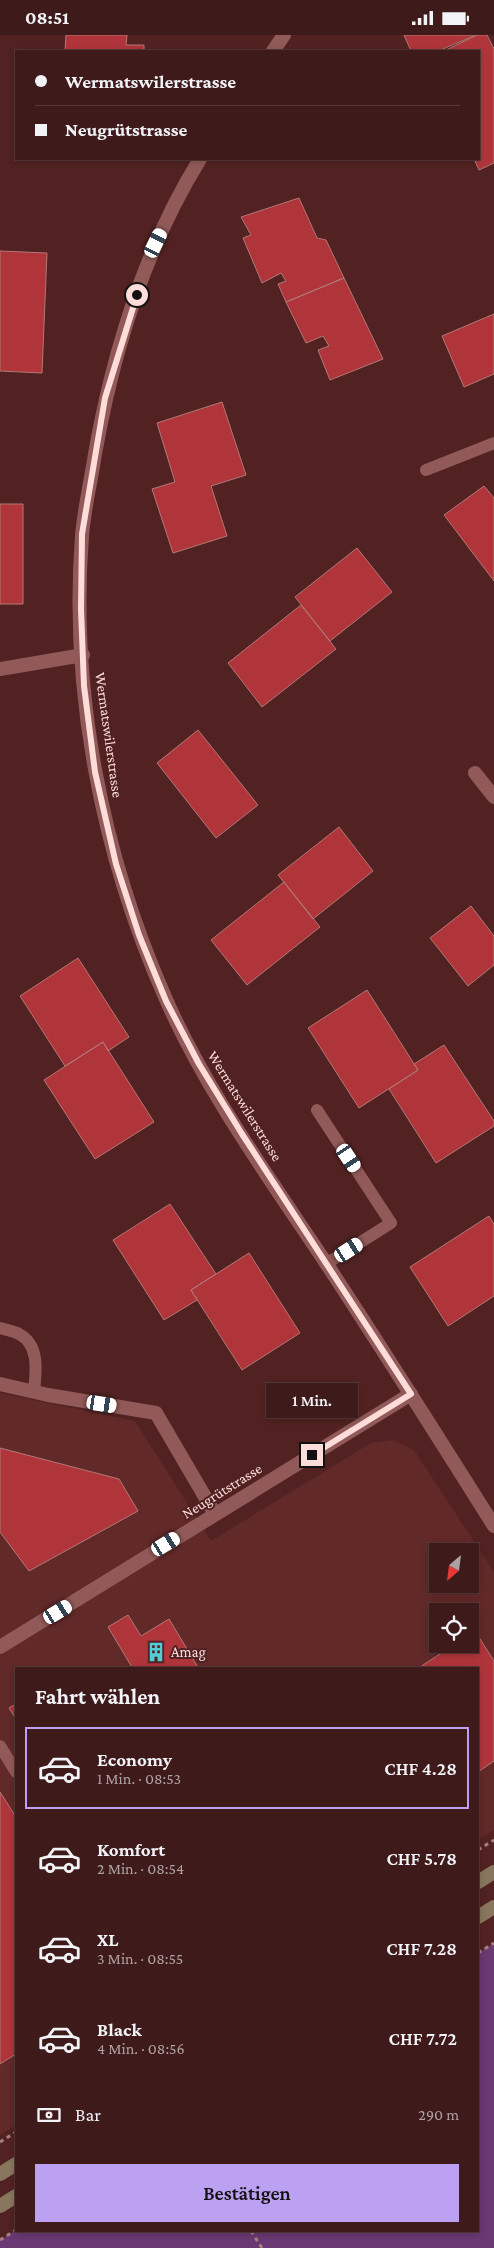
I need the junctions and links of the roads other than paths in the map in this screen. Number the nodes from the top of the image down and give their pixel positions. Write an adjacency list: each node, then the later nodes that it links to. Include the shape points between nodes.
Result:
1 (284, 35): 2 (street)
2 (274, 50)
3 (199, 160): 6 (street, Wermatswilerstrasse, via 156,243 105,398 82,534)
4 (494, 443): 5 (lane)
5 (426, 470)
6 (83, 655): 7 (street, Wermatswilerstrasse); 11 (street, Wermatswilerstrasse, via 95,772 116,864 139,935 166,1001 199,1064)
7 (0, 669)
8 (475, 773): 9 (street)
9 (494, 797)
10 (317, 1110): 11 (lane, via 391,1223)
11 (326, 1264): 15 (street, Wermatswilerstrasse)
12 (0, 1329): 14 (lane, via 19,1333 29,1342 37,1365)
13 (0, 1384): 14 (street)
14 (34, 1391): 16 (street, via 156,1413)
15 (411, 1394): 16 (street, Neugrütstrasse); 17 (street, Wermatswilerstrasse)
16 (215, 1515): 18 (street, Neugrütstrasse)
17 (494, 1526)
18 (0, 1647)
19 (0, 1746): 20 (lane)
20 (15, 1770)
21 (494, 1872): 22 (main road)
22 (479, 1881)
23 (494, 1907): 24 (main road)
24 (479, 1916)
25 (15, 2165): 26 (main road)
26 (0, 2174)
27 (15, 2197): 28 (main road)
28 (0, 2206)

